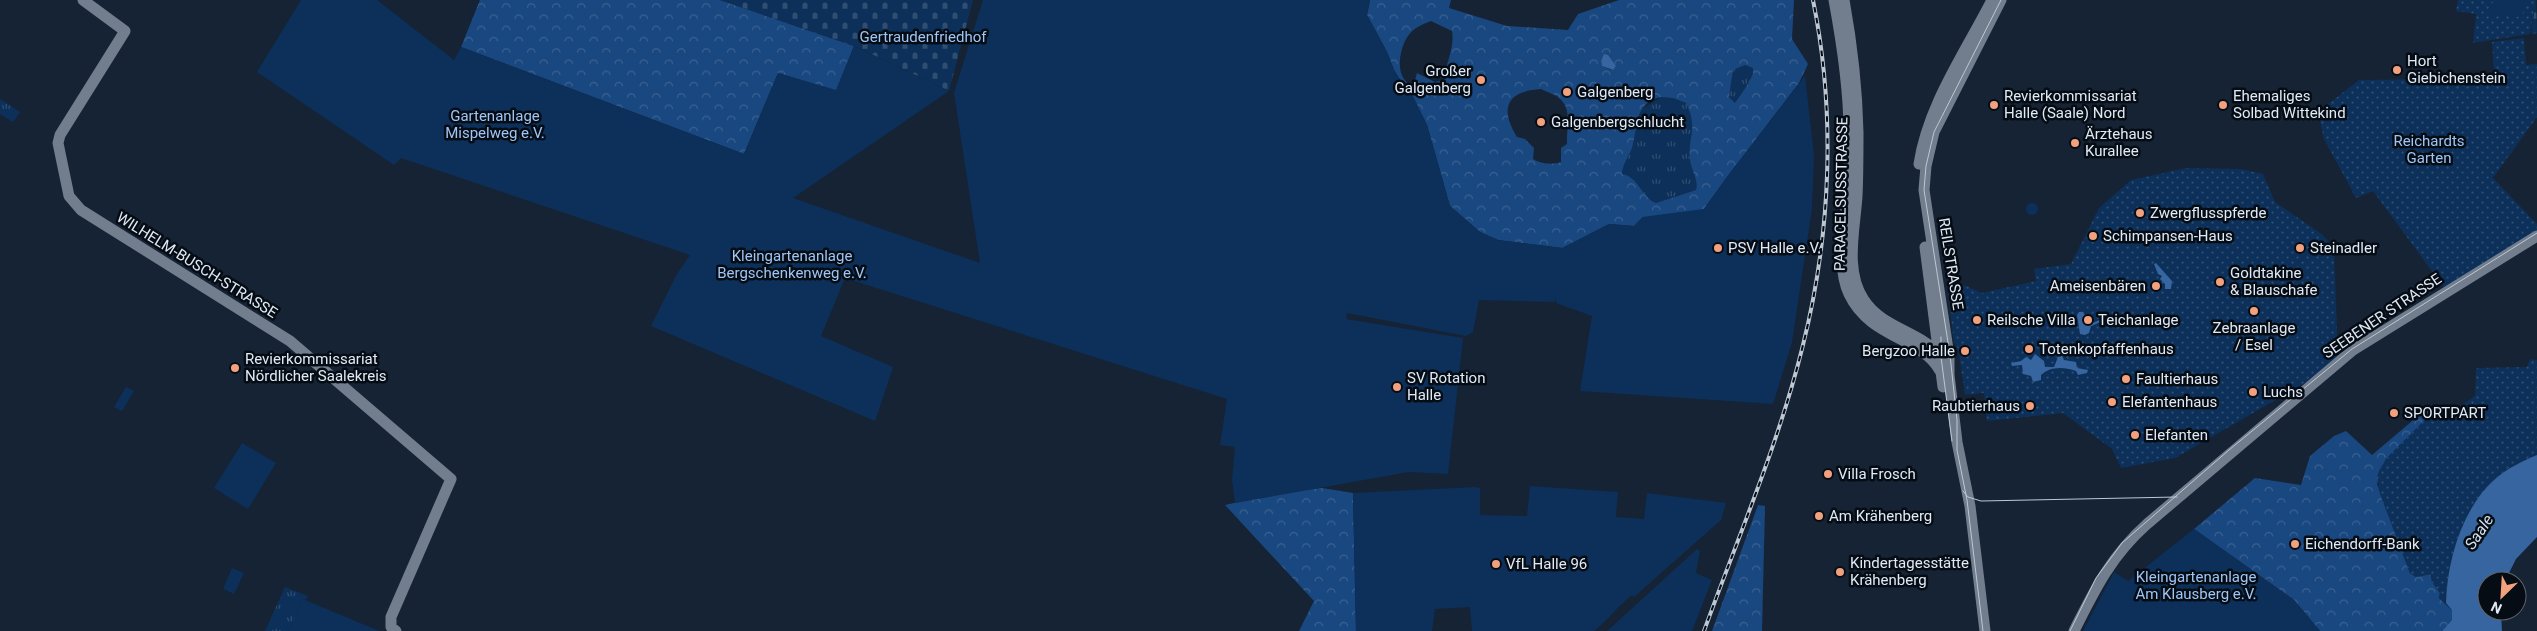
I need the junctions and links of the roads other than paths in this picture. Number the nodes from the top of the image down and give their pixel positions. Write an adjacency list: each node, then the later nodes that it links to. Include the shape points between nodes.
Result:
1 (83, 0): 12 (street, WILHELM-BUSCH-STRASSE, via 125,31 60,135 58,143 72,201 81,210 290,341 451,479 391,617 390,627)
2 (1992, 0): 5 (street, REILSTRASSE)
3 (2001, 0): 5 (street, REILSTRASSE)
4 (1840, 5): 8 (street, PARACELSUSSTRASSE, via 1852,47 1857,108 1855,279 1861,296 1873,312); 10 (street, PARACELSUSSTRASSE, via 1849,131 1842,254 1846,285 1863,315 1925,354)
5 (1975, 42): 7 (street, REILSTRASSE, via 1932,116 1922,141 1918,189); 10 (street, REILSTRASSE, via 1940,119 1926,166 1924,190 1949,356)
6 (2537, 236): 15 (street, SEEBENER STRASSE, via 2353,350 2147,524 2124,545 2108,566)
7 (1936, 329): 8 (street); 9 (street, REILSTRASSE)
8 (1916, 337): 9 (street, PARACELSUSSTRASSE)
9 (1939, 354): 10 (street, PARACELSUSSTRASSE)
10 (1945, 374): 11 (street, REILSTRASSE)
11 (1966, 500): 13 (street); 14 (street)
12 (396, 631)
13 (1978, 631)
14 (1986, 631)
15 (2074, 631)

